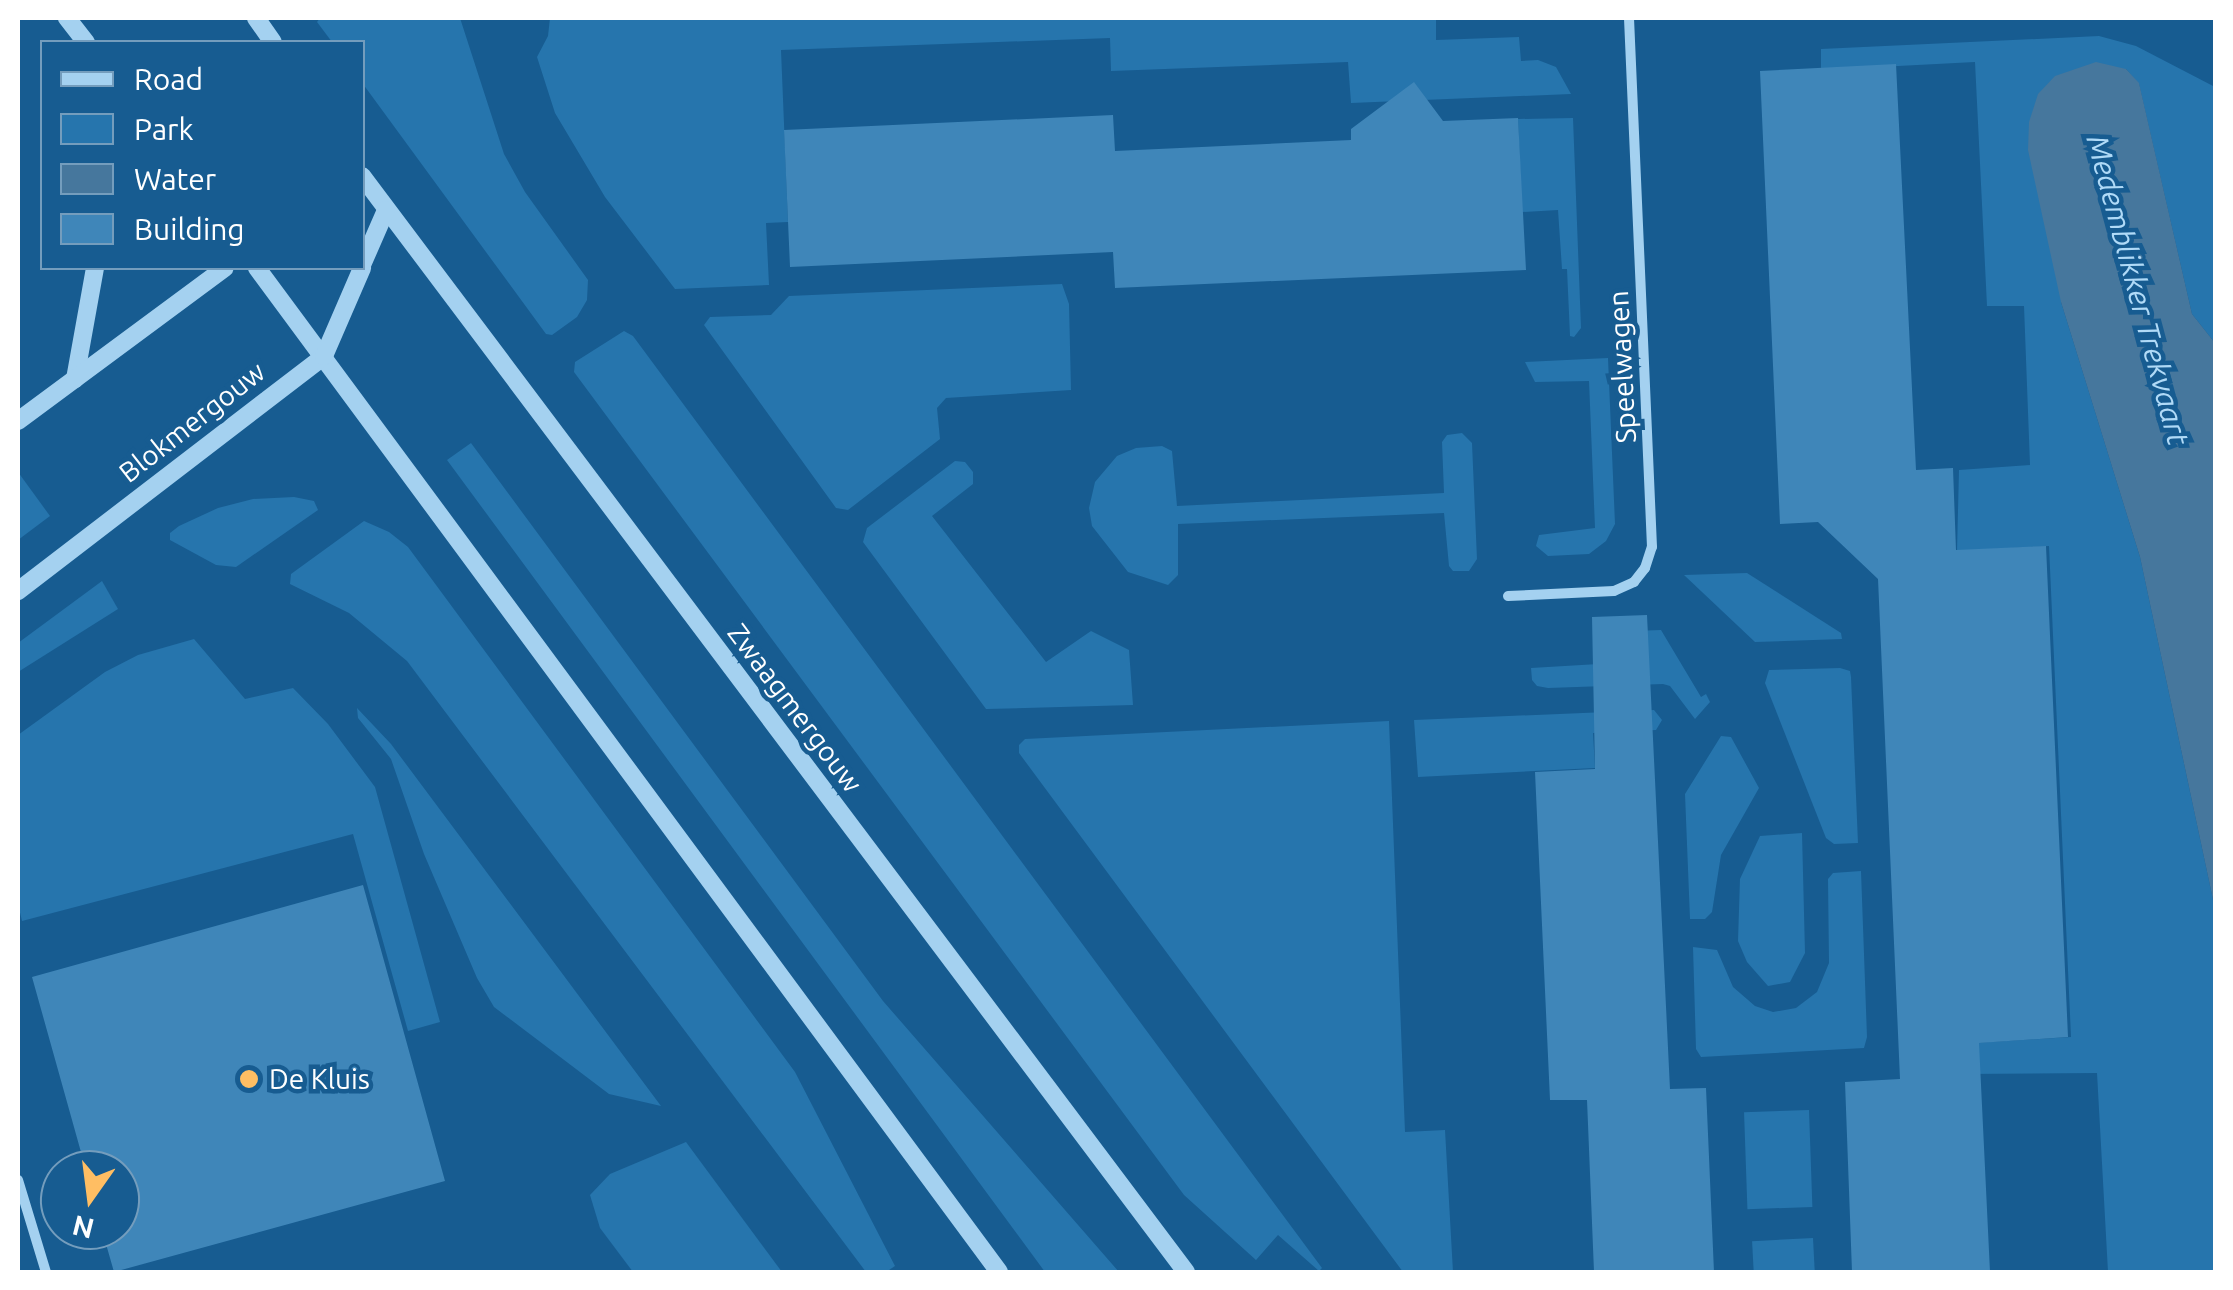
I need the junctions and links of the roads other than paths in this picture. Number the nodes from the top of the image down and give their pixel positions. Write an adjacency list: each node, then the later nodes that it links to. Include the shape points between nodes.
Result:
1 (67, 18): 4 (street)
2 (256, 18): 5 (street)
3 (1628, 18): 18 (street, Speelwagen, via 1652,547 1634,582 1614,590)
4 (84, 40)
5 (272, 40)
6 (365, 180): 7 (street, Zwaagmergouw)
7 (386, 210): 8 (street); 9 (street, Blokmergouw); 22 (street, Zwaagmergouw)
8 (365, 216)
9 (365, 259)
10 (95, 270): 15 (street)
11 (222, 270): 15 (street)
12 (259, 270): 14 (street)
13 (360, 270): 14 (street, Blokmergouw)
14 (324, 356): 17 (street, Blokmergouw); 21 (street)
15 (75, 379): 16 (street)
16 (18, 421)
17 (18, 591)
18 (1508, 596)
19 (18, 1180): 20 (street)
20 (46, 1272)
21 (998, 1272)
22 (1186, 1272)

